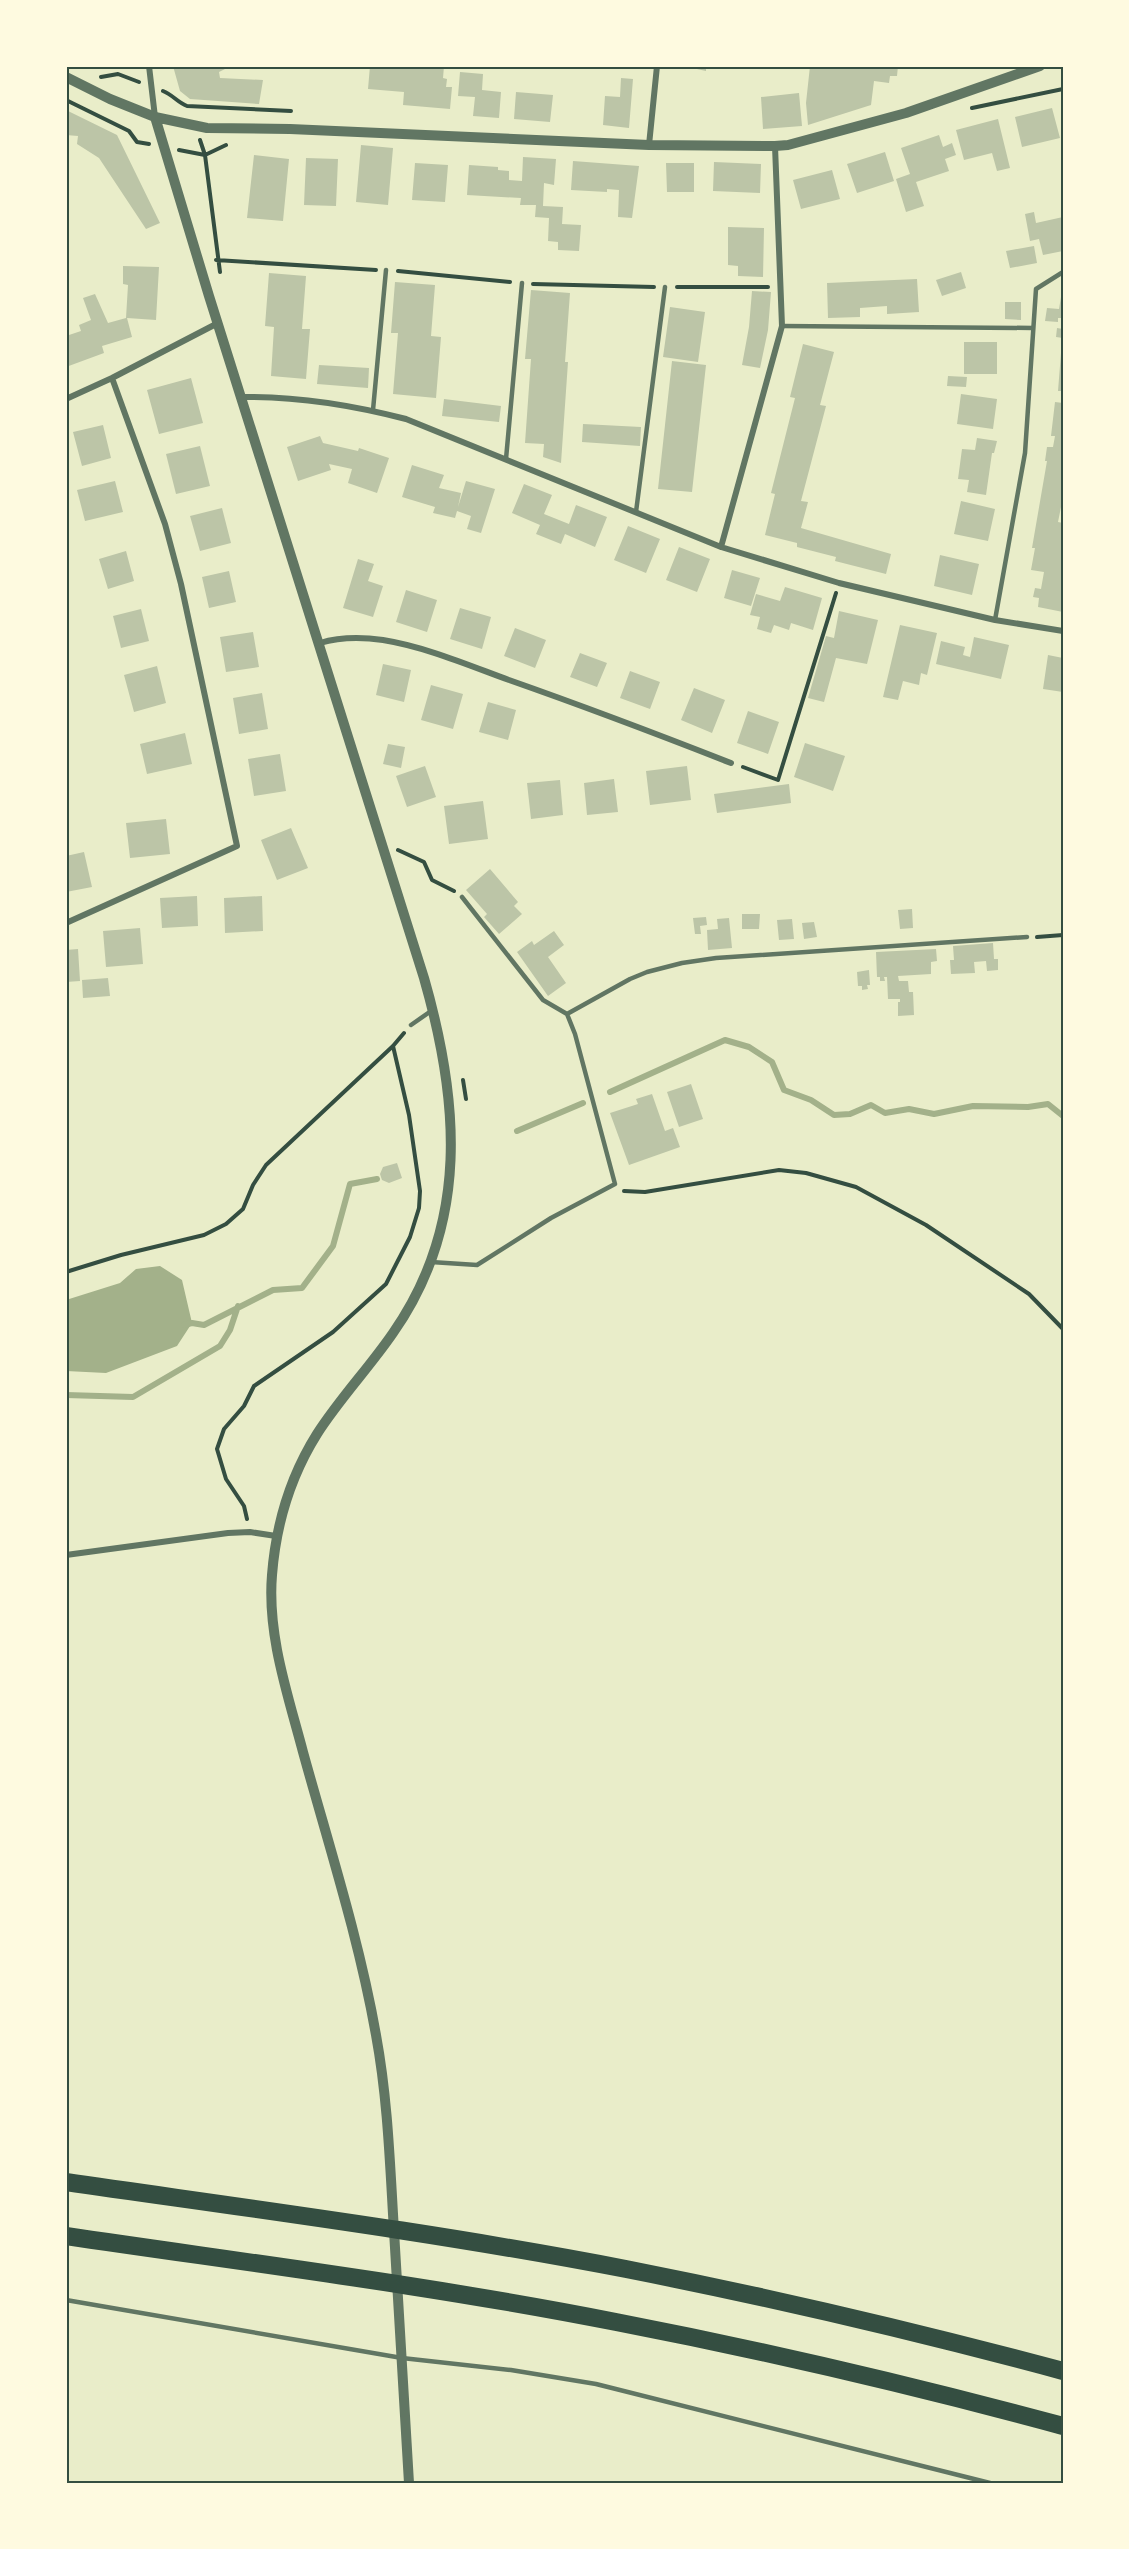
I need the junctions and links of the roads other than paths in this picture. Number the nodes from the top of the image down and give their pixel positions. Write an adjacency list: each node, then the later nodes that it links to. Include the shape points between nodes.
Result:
1 (148, 66): 5 (street)
2 (657, 66): 6 (street)
3 (1040, 66): 7 (street, via 906,113)
4 (66, 77): 5 (street)
5 (155, 117): 6 (street, via 207,128); 12 (street)
6 (649, 145): 7 (street)
7 (776, 146): 13 (street)
8 (386, 270): 18 (lane)
9 (1063, 272): 14 (lane, via 1036,289)
10 (522, 283): 19 (lane)
11 (665, 287): 20 (lane)
12 (218, 323): 15 (street); 16 (street)
13 (782, 326): 14 (lane); 21 (street)
14 (1033, 328): 22 (lane, via 1025,453)
15 (112, 378): 17 (street); 27 (street, via 165,524 237,846)
16 (242, 397): 18 (street, via 293,398); 24 (street)
17 (66, 399)
18 (373, 410): 19 (street)
19 (506, 459): 20 (street)
20 (636, 512): 21 (street)
21 (721, 547): 22 (street, via 839,583)
22 (995, 620): 23 (street)
23 (1063, 631)
24 (320, 643): 25 (street, via 333,639 384,640 440,655); 29 (street)
25 (731, 763)
26 (462, 897): 30 (lane, via 543,1000)
27 (66, 923)
28 (1027, 937): 30 (lane, via 682,963 630,979)
29 (433, 1010): 31 (lane); 32 (street, via 446,1073 452,1137 448,1196)
30 (567, 1014): 32 (lane, via 615,1184 551,1218 477,1265)
31 (411, 1025)
32 (431, 1262): 33 (street, via 400,1323 306,1454 288,1493)
33 (276, 1536): 34 (street, via 228,1533); 38 (street, via 271,1589 278,1650 376,2035 387,2119)
34 (66, 1555)
35 (66, 2182): 39 (highway, via 331,2220 624,2269 775,2300)
36 (66, 2236): 40 (highway, via 463,2295 615,2322 768,2354)
37 (66, 2300): 38 (lane)
38 (402, 2358): 41 (street); 42 (lane, via 596,2384)
39 (1063, 2371)
40 (1063, 2426)
41 (409, 2483)
42 (990, 2483)

